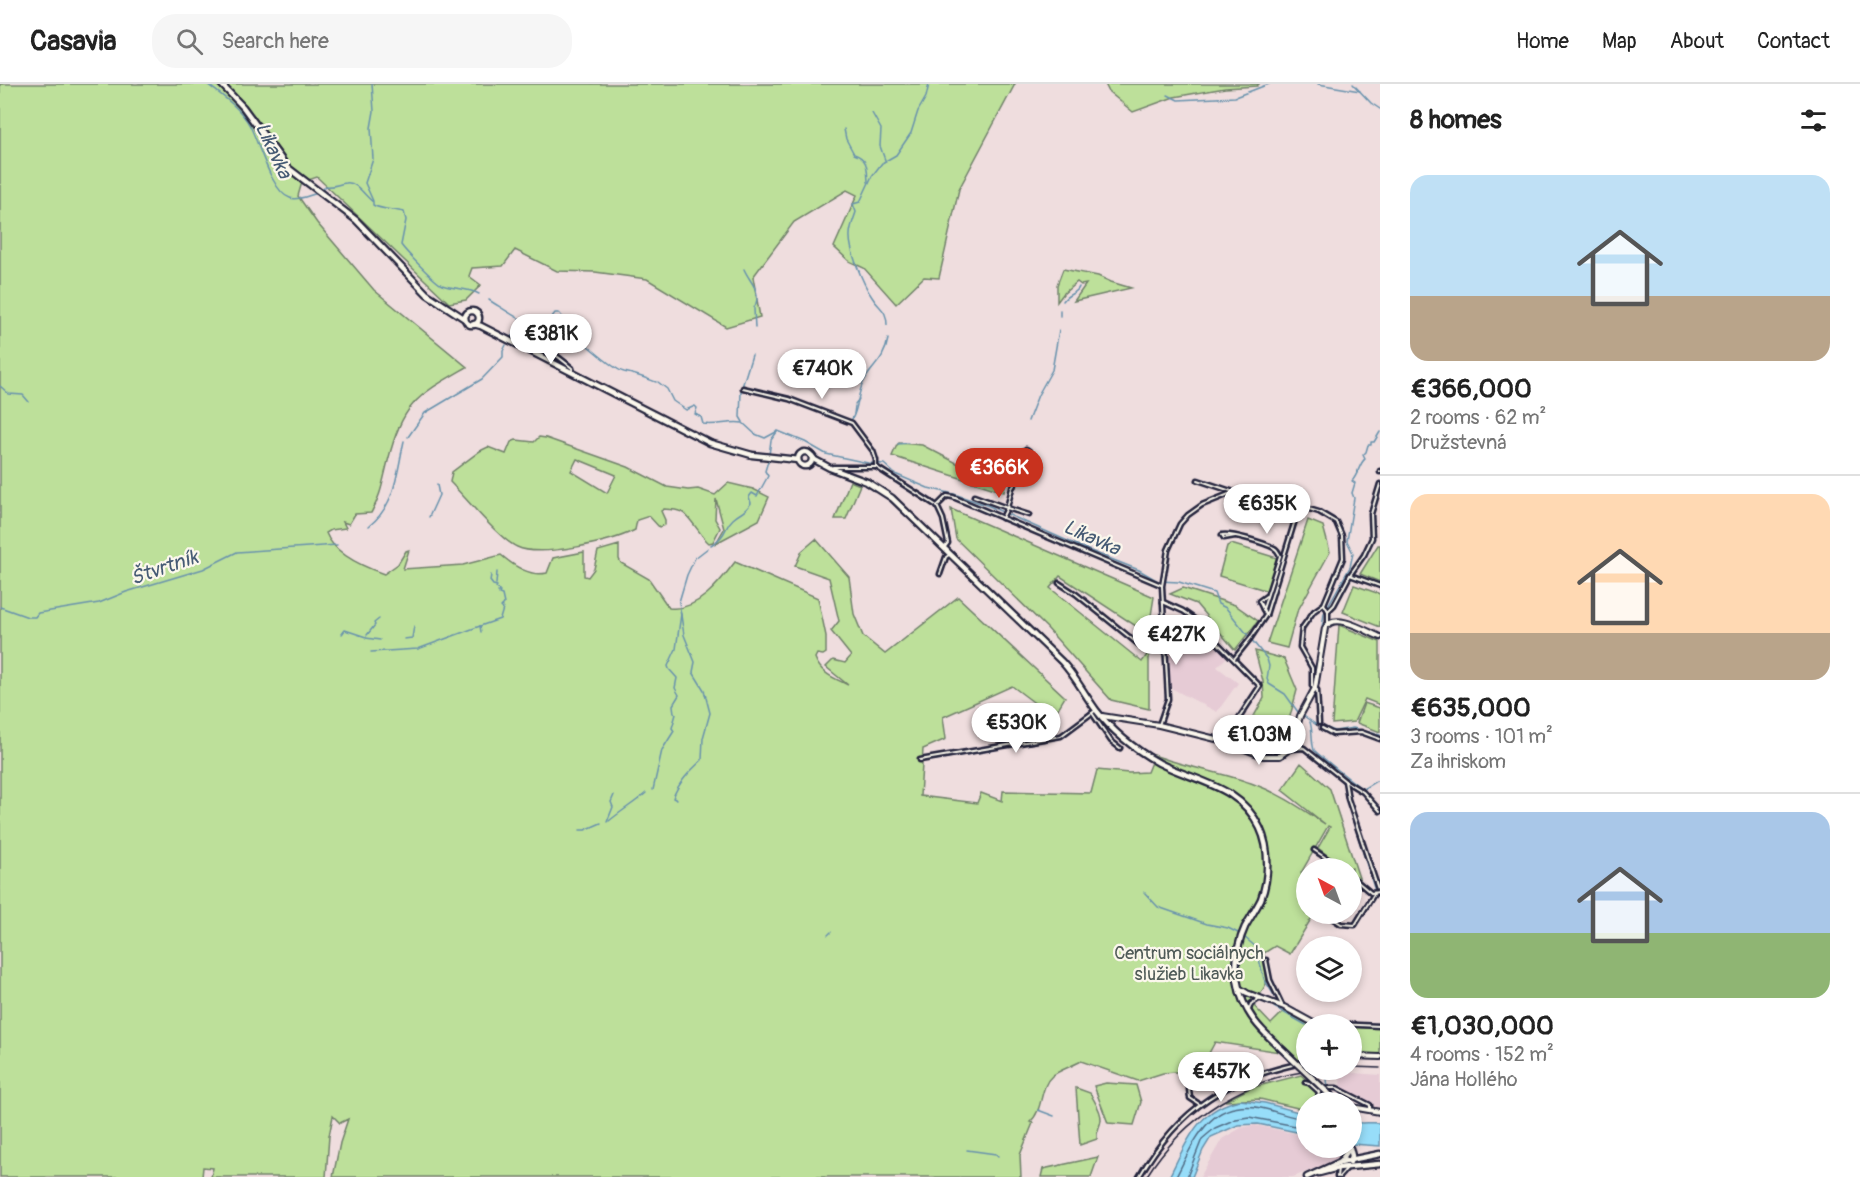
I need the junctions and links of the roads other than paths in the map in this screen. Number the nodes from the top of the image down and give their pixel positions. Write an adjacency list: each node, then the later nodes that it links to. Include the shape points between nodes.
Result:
1 (221, 84): 2 (main road, via 243,107 281,162 356,220 417,284)
2 (450, 309): 3 (main road); 5 (main road)
3 (468, 311): 4 (main road, via 475,311); 5 (main road)
4 (479, 317): 6 (main road); 7 (main road)
5 (465, 319): 6 (main road)
6 (474, 324): 7 (main road)
7 (491, 332): 8 (main road)
8 (530, 352): 9 (main road); 9 (street, via 536,348 548,350 572,368)
9 (573, 374): 13 (main road, via 711,443 744,454)
10 (742, 388): 18 (street, via 789,399 852,423 873,451)
11 (800, 454): 12 (main road, via 807,452); 13 (main road); 15 (main road)
12 (812, 456): 16 (main road); 17 (main road)
13 (775, 458): 15 (main road)
14 (1027, 458): 26 (street)
15 (798, 460): 17 (main road, via 802,465)
16 (818, 462): 17 (main road); 19 (main road)
17 (810, 464)
18 (876, 464): 19 (street); 24 (street)
19 (830, 468): 30 (main road, via 887,494)
20 (1198, 480): 22 (street)
21 (1380, 484): 33 (street, via 1371,514 1372,538)
22 (1234, 492): 25 (street, via 1258,494); 35 (street, via 1202,505 1180,524 1168,550)
23 (974, 496): 26 (street)
24 (937, 506): 28 (street, via 947,496); 30 (street, via 944,519 948,543)
25 (1299, 507): 39 (street, via 1336,522 1342,536 1341,565); 42 (street)
26 (1007, 508): 27 (street); 28 (street)
27 (1029, 515)
28 (1002, 518): 35 (street)
29 (1235, 536): 37 (street, via 1278,550 1280,556)
30 (945, 548): 31 (main road)
31 (951, 553): 32 (street); 48 (main road, via 1062,662 1079,682)
32 (940, 574)
33 (1350, 575): 36 (street); 41 (street)
34 (1059, 583): 45 (street, via 1143,648)
35 (1162, 586): 38 (street)
36 (1380, 586)
37 (1267, 596): 40 (street); 40 (street, via 1259,601)
38 (1163, 602): 45 (street); 46 (street, via 1187,613)
39 (1324, 604): 41 (street); 47 (street, via 1302,628 1300,647 1312,668)
40 (1263, 609): 42 (street)
41 (1328, 611): 43 (street)
42 (1266, 615): 46 (street)
43 (1329, 623): 44 (street, via 1344,622); 47 (street)
44 (1380, 637)
45 (1164, 646): 51 (street, via 1168,699)
46 (1234, 659): 55 (street, via 1260,686)
47 (1315, 688): 50 (street); 54 (street, via 1301,714)
48 (1094, 711): 49 (main road); 56 (street, via 1111,741); 59 (street, via 1061,736)
49 (1102, 716): 51 (street); 73 (main road, via 1144,754 1223,788 1254,817 1264,840 1267,870 1262,896 1240,939 1236,959)
50 (1319, 723)
51 (1159, 725): 55 (street)
52 (1322, 728): 53 (street, via 1333,734 1360,732)
53 (1380, 739)
54 (1294, 740): 57 (street); 58 (street)
55 (1224, 741): 58 (street, via 1269,757)
56 (1120, 747)
57 (1304, 748): 58 (street); 60 (street)
58 (1290, 749)
59 (920, 760)
60 (1345, 781): 61 (street); 62 (street)
61 (1352, 786): 62 (street); 63 (street)
62 (1346, 790): 68 (street)
63 (1380, 811)
64 (1314, 850): 65 (street)
65 (1326, 858)
66 (1362, 885): 67 (street)
67 (1374, 894): 68 (street); 69 (street)
68 (1380, 894)
69 (1362, 914)
70 (1341, 924): 71 (street)
71 (1356, 924)
72 (1266, 960): 75 (street, via 1270,980)
73 (1239, 988): 74 (street); 76 (main road)
74 (1260, 998): 75 (street); 76 (street)
75 (1284, 1007): 77 (street)
76 (1248, 1012): 86 (main road, bridge)
77 (1296, 1014)
78 (1362, 1025): 79 (street)
79 (1380, 1026)
80 (1362, 1056): 81 (street)
81 (1380, 1057)
82 (1296, 1064): 89 (street, via 1252,1075)
83 (1199, 1069): 89 (street, via 1189,1089 1190,1098)
84 (1305, 1082): 85 (street)
85 (1319, 1092): 87 (street, via 1332,1088)
86 (1326, 1092)
87 (1346, 1092)
88 (1362, 1100): 91 (street)
89 (1199, 1104): 103 (street, via 1168,1133)
90 (1362, 1110): 91 (street)
91 (1371, 1112): 92 (street)
92 (1380, 1113)
93 (1380, 1154): 95 (main road)
94 (1362, 1155): 95 (main road)
95 (1367, 1156): 97 (main road)
96 (1344, 1158): 99 (main road)
97 (1351, 1160): 99 (main road); 100 (main road)
98 (1380, 1164): 100 (main road)
99 (1339, 1165): 100 (main road); 101 (main road); 102 (main road); 104 (street)
100 (1348, 1167): 104 (street)
101 (1330, 1170): 102 (main road); 104 (street)
102 (1309, 1176)
103 (1139, 1177)
104 (1337, 1177)

